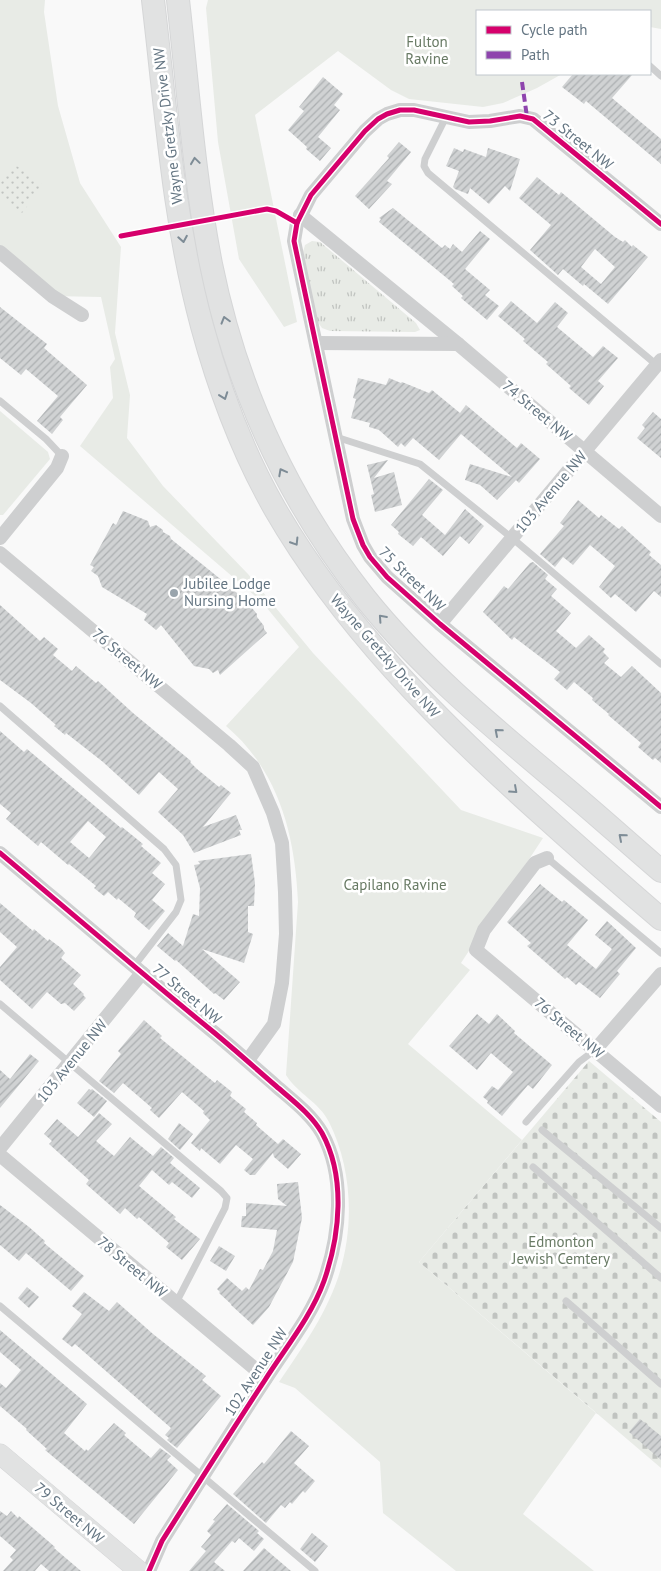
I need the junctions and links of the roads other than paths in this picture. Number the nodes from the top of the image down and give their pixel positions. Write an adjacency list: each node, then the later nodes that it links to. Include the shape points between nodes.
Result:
1 (154, 0): 29 (main road, Wayne Gretzky Drive NW, one-way to 29, via 176,203 194,298 233,422 274,507 342,609 442,721)
2 (178, 0): 28 (main road, Wayne Gretzky Drive NW, one-way to 2, via 467,704 403,641 343,569 293,492 266,439 245,385 211,264 193,146)
3 (651, 67): 4 (lane)
4 (661, 76)
5 (406, 110): 6 (street, 73 Street NW); 7 (street, 75 Street NW, via 387,114 370,125 316,188)
6 (446, 117): 8 (street, 73 Street NW, via 469,122 520,116 533,119); 13 (lane, via 425,159 428,173)
7 (300, 215): 11 (street, 75 Street NW, via 294,248); 12 (street, 74 Street NW)
8 (661, 224)
9 (0, 252): 10 (street, via 52,296)
10 (82, 315)
11 (316, 344): 12 (street); 15 (street, 75 Street NW)
12 (458, 344): 16 (street, 74 Street NW)
13 (660, 364): 16 (street, 103 Avenue NW)
14 (0, 401): 17 (lane)
15 (336, 437): 20 (lane, via 420,464); 22 (street, 75 Street NW, via 353,519 363,545 387,577)
16 (584, 451): 18 (street, 74 Street NW); 20 (street, 103 Avenue NW)
17 (62, 456): 19 (street, via 57,468)
18 (661, 516)
19 (0, 538)
20 (512, 538): 22 (street, 103 Avenue NW); 23 (lane)
21 (0, 553): 35 (street, 76 Street NW, via 253,767 282,842 286,934 282,983 274,1024)
22 (440, 624): 25 (street, 75 Street NW)
23 (661, 664)
24 (0, 706): 31 (lane, via 164,849 176,865 181,900)
25 (661, 807)
26 (0, 853): 31 (street, 77 Street NW)
27 (547, 858): 30 (lane); 34 (street, 76 Street NW, via 535,863 484,930 476,950)
28 (661, 871)
29 (661, 918)
30 (661, 953)
31 (138, 970): 35 (street, 77 Street NW); 36 (street, 103 Avenue NW)
32 (661, 974): 34 (street)
33 (0, 1004): 36 (lane)
34 (595, 1050): 37 (street, 76 Street NW); 38 (lane, via 578,1062)
35 (248, 1060): 43 (street, 77 Street NW, via 314,1121 328,1145)
36 (70, 1064): 40 (street, 103 Avenue NW); 47 (lane, via 227,1198 225,1208)
37 (661, 1106)
38 (526, 1122)
39 (542, 1130): 44 (lane)
40 (0, 1148)
41 (0, 1155): 47 (street, 78 Street NW)
42 (533, 1167): 45 (lane)
43 (335, 1171): 49 (street, 102 Avenue NW, via 337,1217 323,1282 305,1320)
44 (661, 1228)
45 (661, 1278)
46 (566, 1301): 50 (lane)
47 (176, 1304): 49 (street, 78 Street NW)
48 (0, 1306): 52 (lane)
49 (266, 1378): 52 (street, 102 Avenue NW)
50 (661, 1384)
51 (0, 1454): 53 (street, 79 Street NW)
52 (203, 1477): 54 (street, 102 Avenue NW, via 162,1541); 55 (lane)
53 (139, 1571)
54 (149, 1571)
55 (315, 1571)

